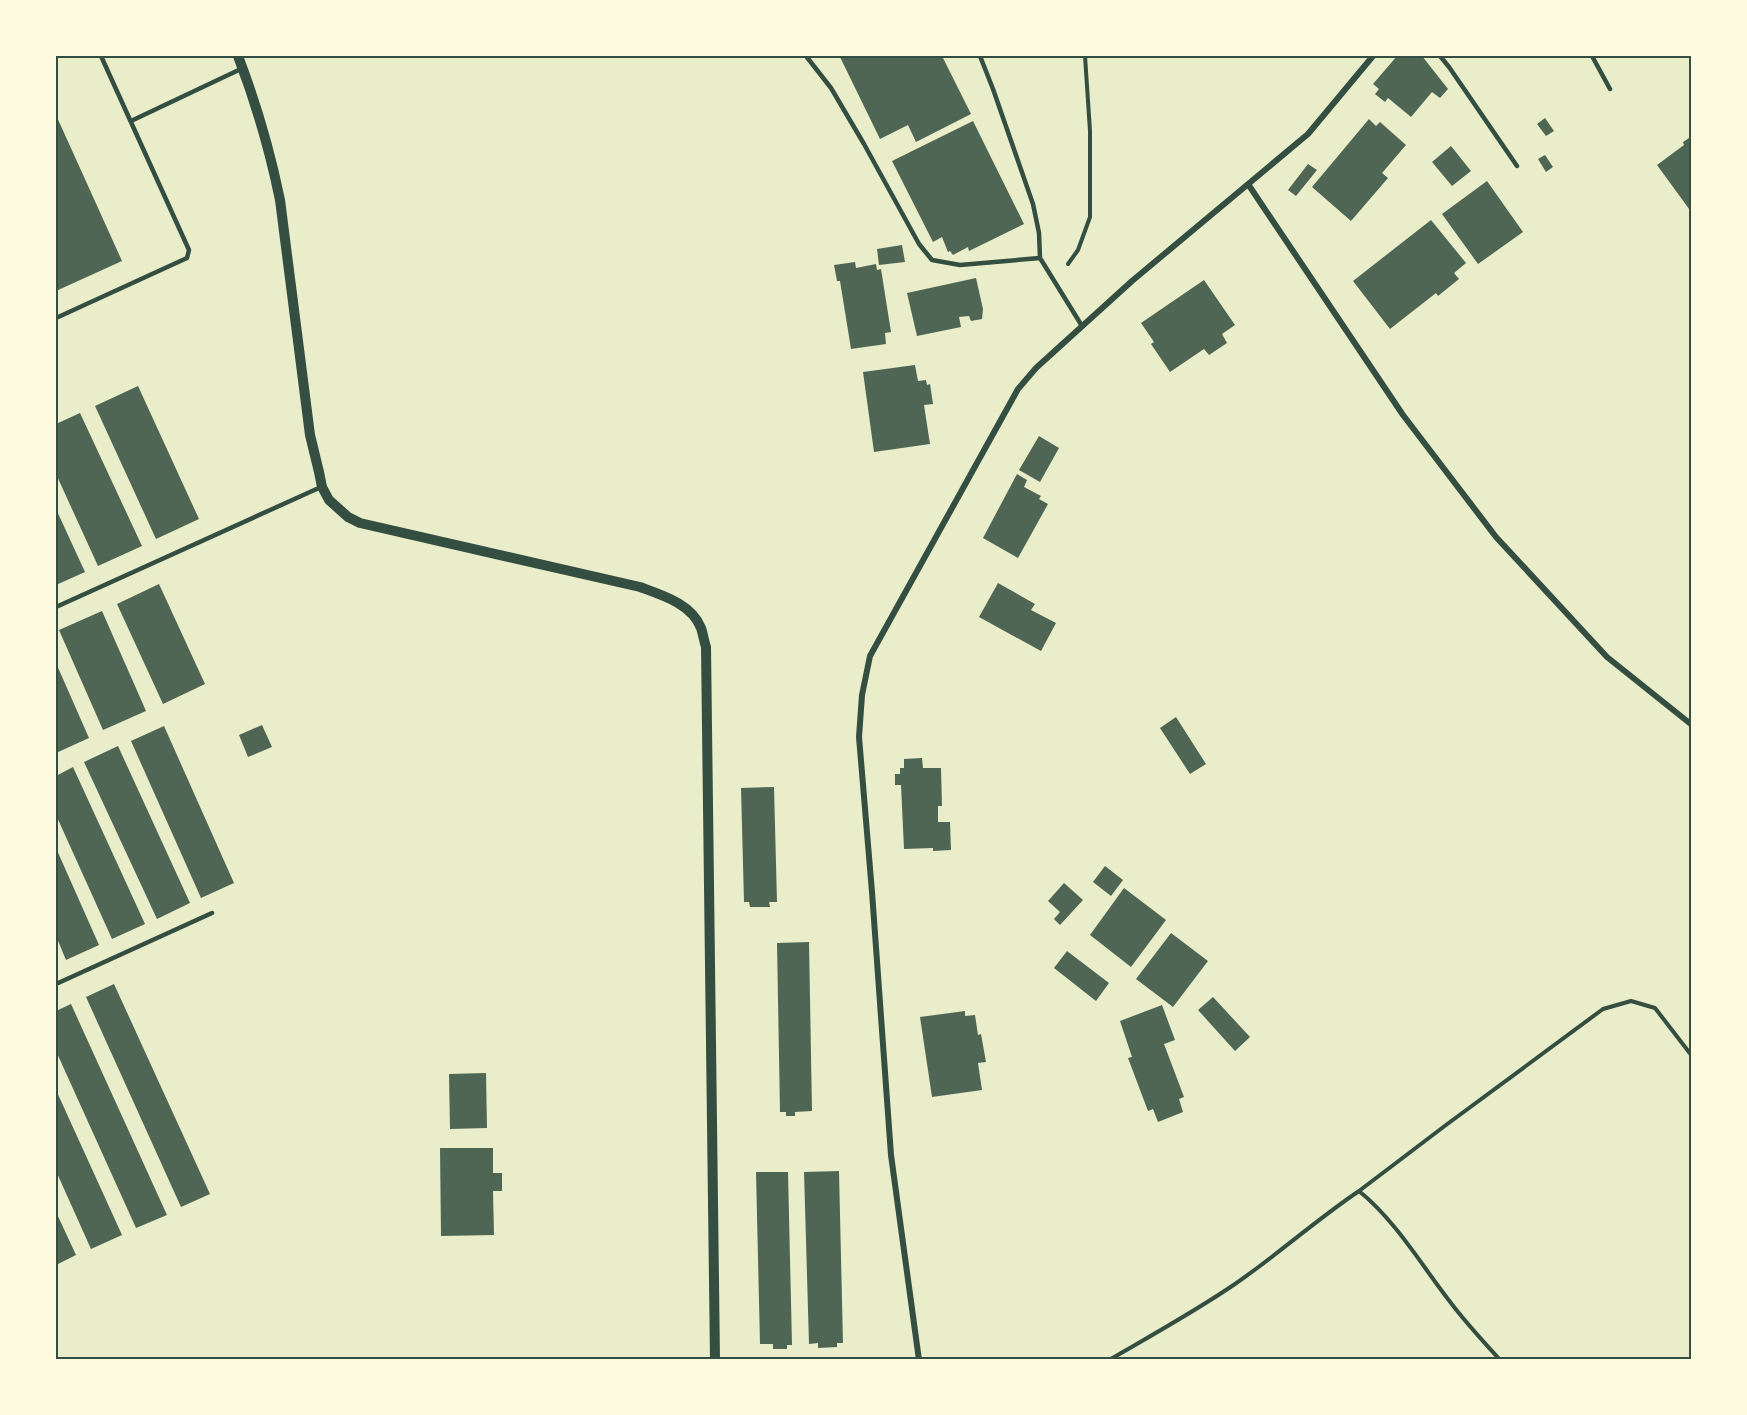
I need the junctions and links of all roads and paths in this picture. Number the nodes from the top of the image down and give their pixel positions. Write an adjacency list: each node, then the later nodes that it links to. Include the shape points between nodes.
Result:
1 (101, 56): 11 (lane)
2 (238, 56): 9 (street)
3 (806, 56): 14 (lane, via 831,88 919,244 932,260 960,265)
4 (980, 56): 14 (lane, via 1033,204)
5 (1086, 56): 15 (path, via 1090,218 1078,250)
6 (1373, 56): 13 (street, via 1308,134)
7 (1440, 56): 12 (lane)
8 (1592, 56): 10 (lane)
9 (243, 68): 11 (lane); 18 (street, via 269,146 280,200 310,435)
10 (1610, 88)
11 (131, 121): 16 (lane, via 189,250 187,258)
12 (1517, 166)
13 (1248, 184): 17 (street); 20 (street, via 1403,415 1496,537 1607,657)
14 (1040, 258): 15 (lane)
15 (1055, 282): 17 (lane)
16 (56, 318)
17 (1082, 327): 26 (street, via 1018,389 870,656 862,695 858,737 891,1155)
18 (322, 487): 19 (lane); 25 (street, via 339,510 360,523 640,587 668,596 701,626 706,647)
19 (56, 607)
20 (1692, 725)
21 (212, 913): 22 (lane)
22 (56, 984)
23 (1692, 1056): 24 (path, via 1655,1008 1631,1001 1603,1009)
24 (1359, 1191): 27 (path, via 1236,1283); 28 (path)
25 (715, 1359)
26 (919, 1359)
27 (1109, 1359)
28 (1500, 1359)

